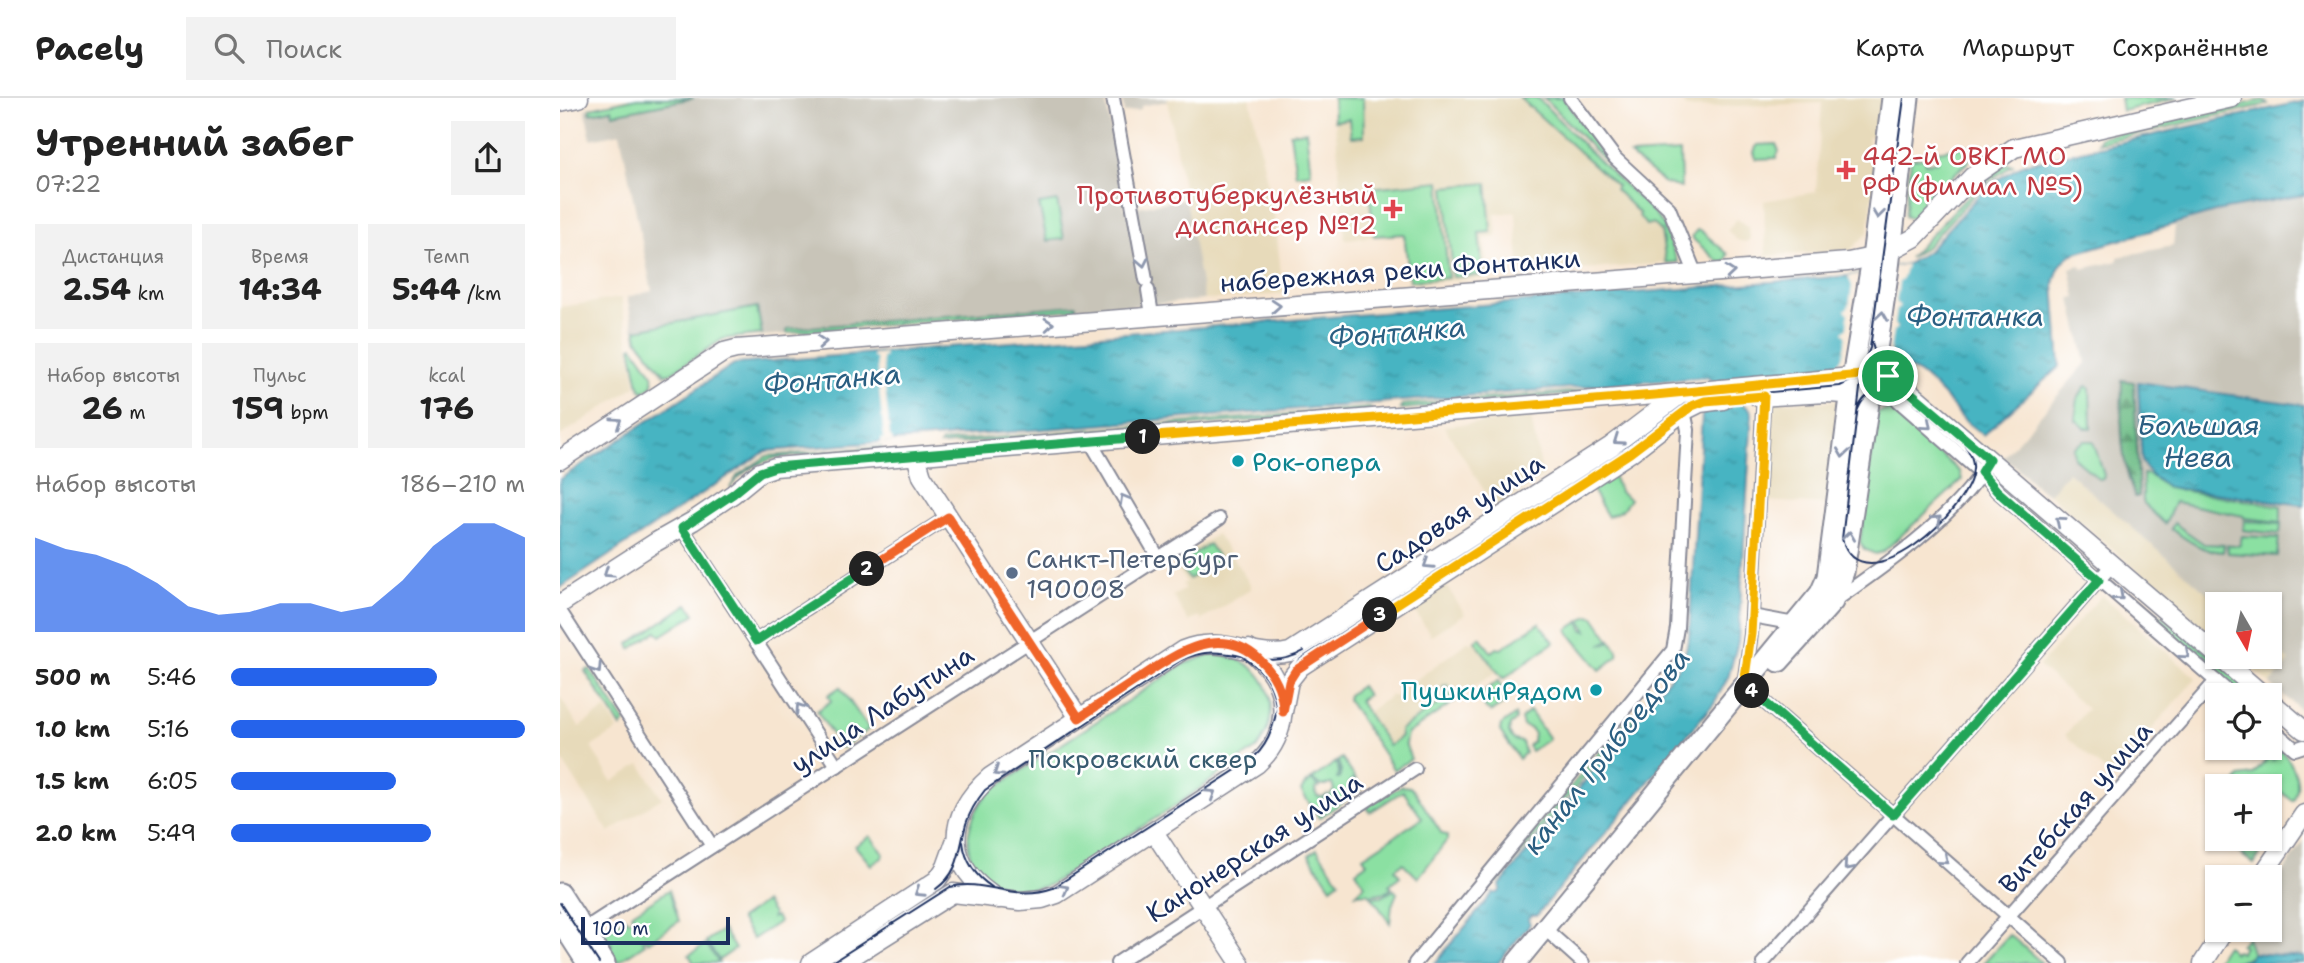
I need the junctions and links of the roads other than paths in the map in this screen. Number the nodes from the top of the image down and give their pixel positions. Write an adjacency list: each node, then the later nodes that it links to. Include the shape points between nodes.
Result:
1 (579, 98): 7 (street)
2 (1113, 98): 10 (street, one-way to 10)
3 (1570, 98): 9 (street, via 1615,159 1669,208)
4 (1892, 98): 8 (main road, one-way to 8)
5 (1909, 98): 8 (main road)
6 (2232, 98): 8 (street, набережная реки Фонтанки, via 2014,148 1972,177 1914,238)
7 (560, 102)
8 (1881, 262): 9 (street, набережная реки Фонтанки, one-way to 8); 11 (main road, one-way to 8); 12 (main road)
9 (1696, 275): 10 (street, набережная реки Фонтанки, one-way to 9)
10 (1152, 315): 20 (street, набережная реки Фонтанки, one-way to 10, via 724,352 736,349)
11 (1874, 370): 12 (main road); 21 (street, via 1900,383)
12 (1857, 383): 13 (street); 21 (street, one-way to 21, via 1894,397); 30 (main road, via 1844,572)
13 (1755, 391): 16 (street); 35 (street)
14 (1690, 392): 15 (street); 16 (street); 17 (street, Садовая улица)
15 (1655, 395): 17 (street); 18 (street)
16 (1710, 395): 17 (street, via 1700,403)
17 (1679, 405): 40 (street, Садовая улица, one-way to 40, via 1290,652); 47 (street, Садовая улица, via 1630,453 1300,667 1289,681); 73 (street, via 1688,438 1673,650)
18 (1090, 441): 19 (street); 27 (street, one-way to 18)
19 (916, 456): 23 (street, via 919,471); 26 (street, via 767,469)
20 (560, 460)
21 (1985, 466): 22 (street); 24 (street, via 1997,491); 30 (street, one-way to 21, via 1910,545 1973,486)
22 (2039, 502): 24 (street, via 2030,504); 28 (street, one-way to 22)
23 (948, 517): 37 (street); 38 (street)
24 (2027, 517): 29 (street)
25 (1219, 519): 27 (street, улица Лабутина)
26 (682, 528): 32 (street, one-way to 32); 37 (street)
27 (1158, 557): 38 (street, улица Лабутина)
28 (2112, 565): 29 (street); 31 (street)
29 (2099, 580): 34 (street, one-way to 34); 55 (street)
30 (1826, 598): 36 (main road)
31 (2151, 598): 34 (street); 39 (street)
32 (560, 604)
33 (560, 611): 58 (street, one-way to 58)
34 (2138, 613): 42 (street, one-way to 42)
35 (1752, 616): 36 (street); 45 (street)
36 (1802, 622): 45 (main road)
37 (756, 641): 52 (street, one-way to 37)
38 (1029, 641): 48 (street); 52 (street, улица Лабутина)
39 (2205, 645)
40 (1248, 649): 47 (street, via 1278,684); 48 (street, Садовая улица, via 1211,643 1183,650)
41 (2233, 669): 44 (street)
42 (2216, 681): 43 (street); 63 (street, Витебская улица)
43 (2218, 683)
44 (2249, 683)
45 (1748, 688): 55 (street); 65 (main road)
46 (2282, 711): 49 (street)
47 (1283, 712): 56 (street, Садовая улица, one-way to 47, via 1261,760 1277,738)
48 (1079, 718): 57 (street, Садовая улица, one-way to 57, via 983,783 966,805)
49 (2304, 730)
50 (2282, 737): 51 (street, via 2295,748)
51 (2304, 746)
52 (837, 766): 58 (street, улица Лабутина)
53 (1415, 769): 62 (street, Канонерская улица)
54 (2304, 814): 59 (street)
55 (1893, 815): 63 (street, one-way to 63); 77 (street, one-way to 77)
56 (1154, 832): 61 (street, Садовая улица, one-way to 56, via 1028,901 1057,894); 62 (street)
57 (956, 838): 61 (street, via 968,875); 69 (street, one-way to 69, via 937,880)
58 (712, 846): 64 (street, улица Лабутина)
59 (2269, 865)
60 (560, 893): 64 (main road)
61 (998, 899): 70 (street, via 953,893)
62 (1203, 907): 71 (street, Канонерская улица); 72 (street)
63 (2009, 916): 78 (street, Витебская улица); 79 (street)
64 (571, 930): 67 (main road); 68 (main road)
65 (1549, 933): 74 (main road); 75 (main road); 76 (street)
66 (2217, 942): 80 (street)
67 (587, 963)
68 (605, 963)
69 (811, 963)
70 (842, 963)
71 (1117, 963)
72 (1240, 963)
73 (1415, 963)
74 (1516, 963)
75 (1532, 963)
76 (1583, 963)
77 (1763, 963)
78 (1967, 963)
79 (2062, 963)
80 (2203, 963)

